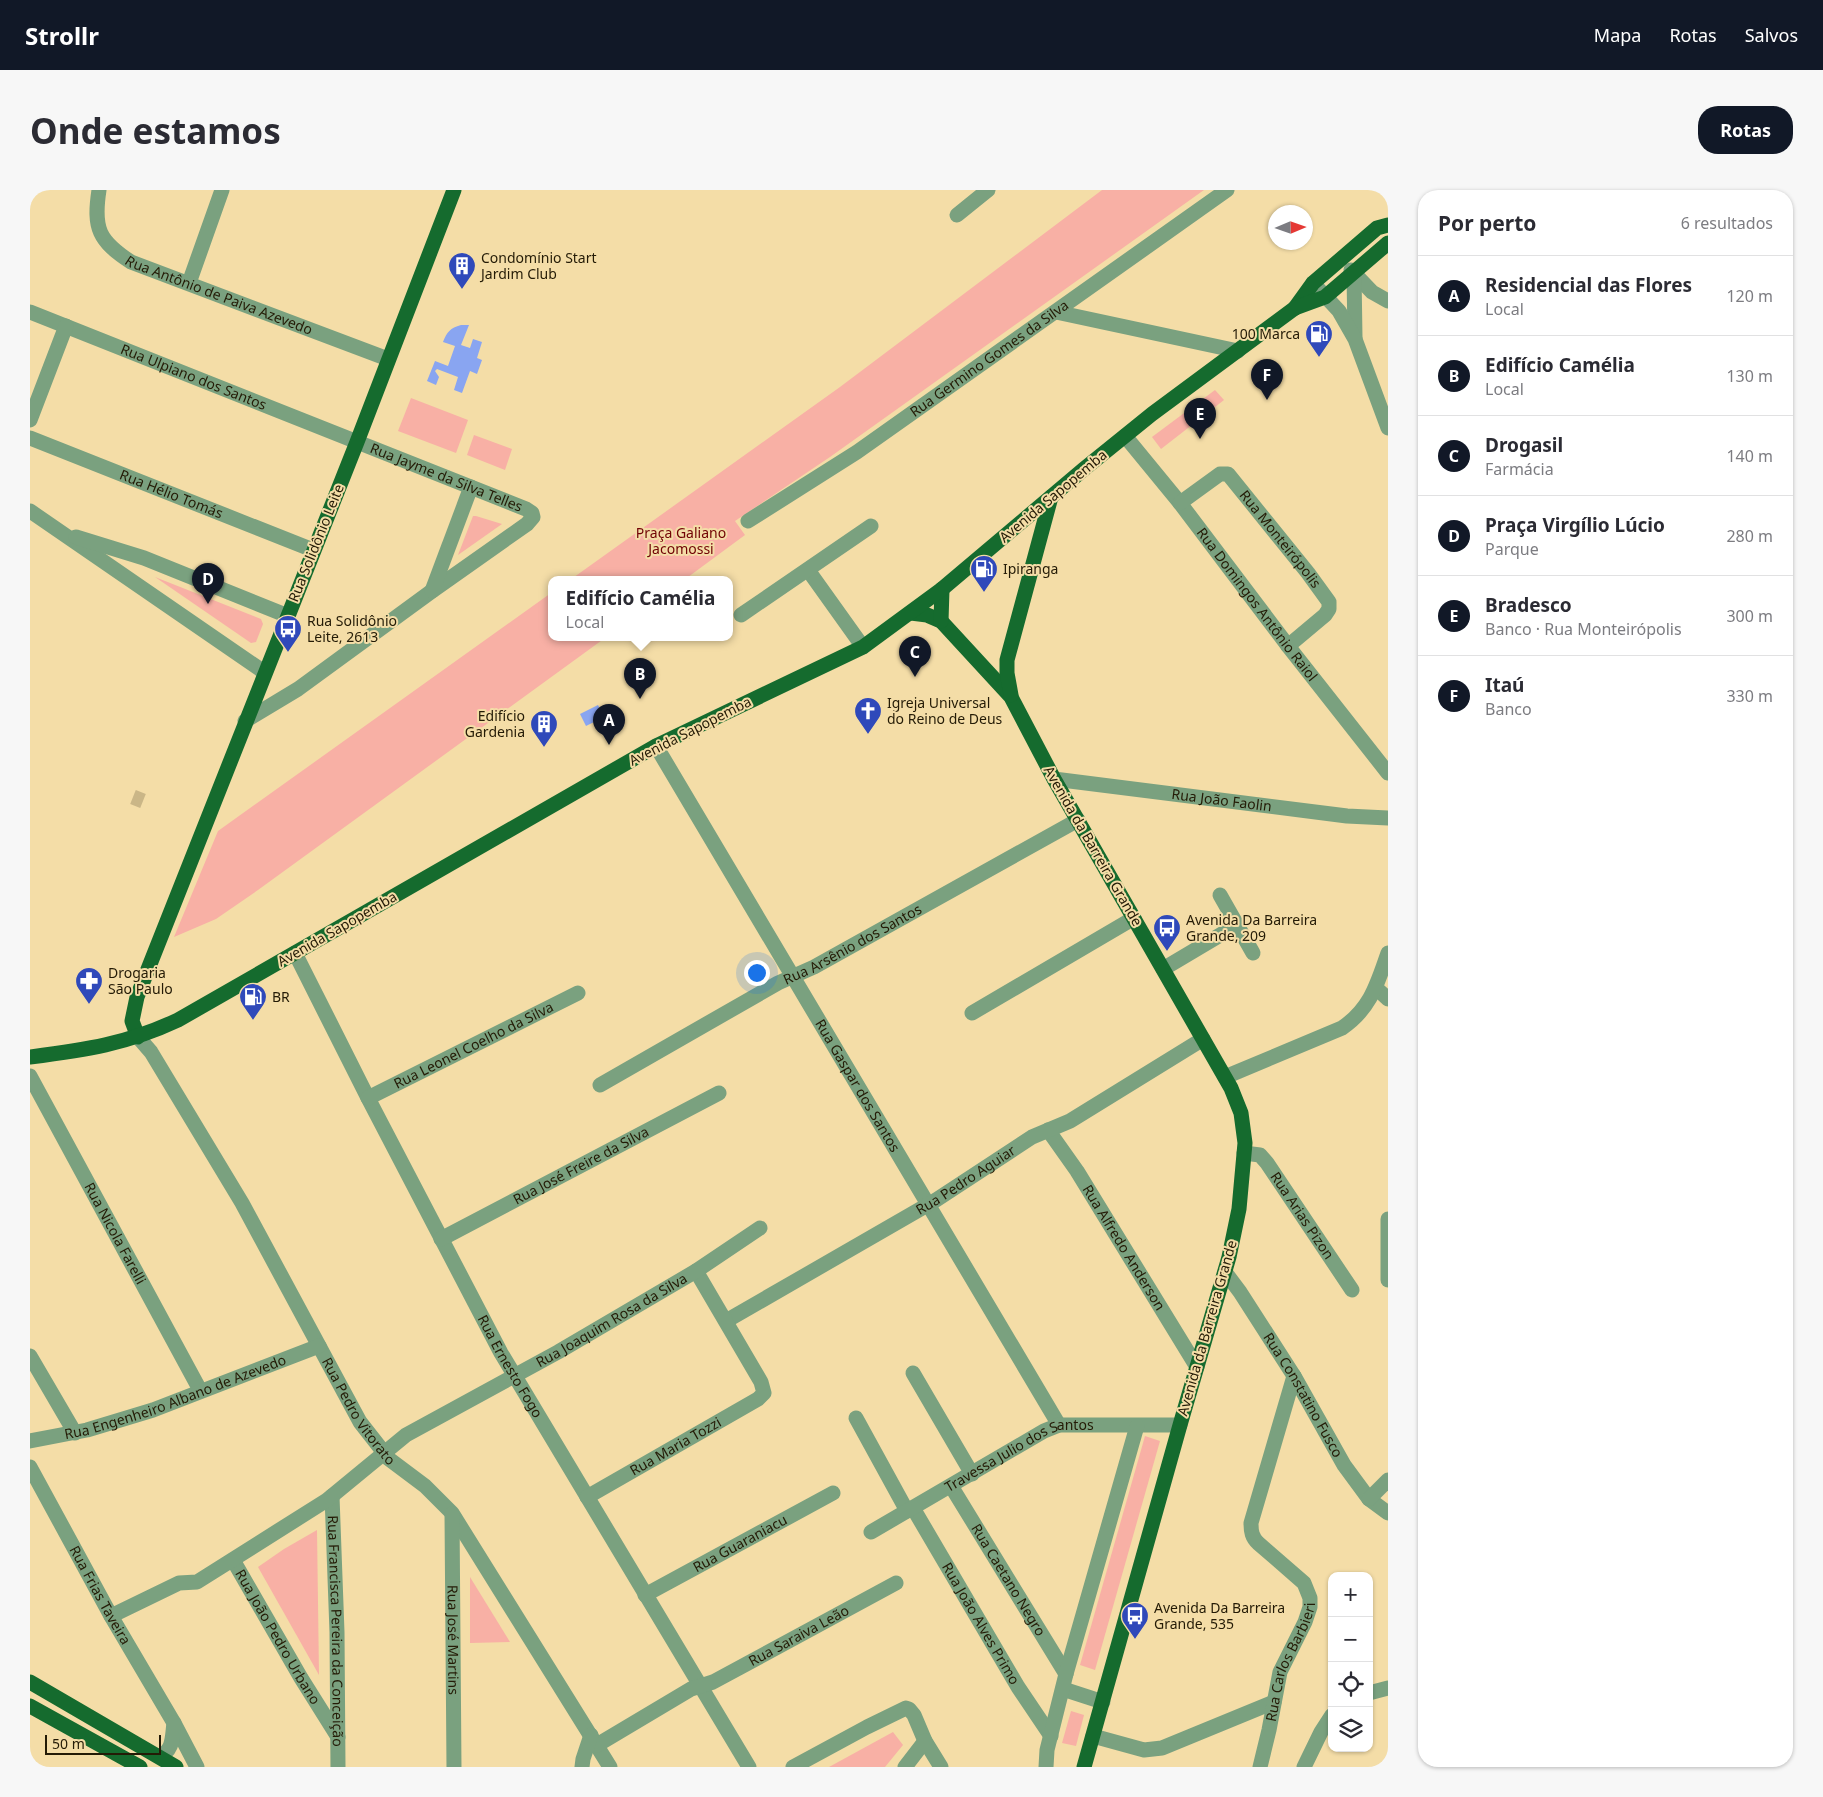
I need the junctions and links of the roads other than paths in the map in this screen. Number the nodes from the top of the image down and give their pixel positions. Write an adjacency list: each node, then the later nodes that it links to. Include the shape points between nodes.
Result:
1 (99, 190): 12 (street, Rua Antônio de Paiva Azevedo, via 97,226 114,251 131,262)
2 (222, 190): 12 (street)
3 (454, 190): 21 (main road, Rua Solidônio Leite)
4 (988, 190): 6 (street)
5 (1227, 190): 17 (street, Rua Germino Gomes da Silva)
6 (957, 215)
7 (1388, 225): 9 (main road, Avenida Sapopemba, via 1377,228)
8 (1388, 243): 10 (main road, Avenida Sapopemba)
9 (1340, 259): 10 (street); 11 (main road, Avenida Sapopemba)
10 (1354, 273): 13 (main road, Avenida Sapopemba); 14 (street, via 1372,292); 19 (street)
11 (1313, 283): 13 (street); 15 (main road, Avenida Sapopemba)
12 (189, 284): 21 (street, Rua Antônio de Paiva Azevedo)
13 (1325, 297): 15 (main road, Avenida Sapopemba); 19 (street)
14 (1388, 301)
15 (1295, 308): 20 (main road, Avenida Sapopemba)
16 (30, 312): 18 (street, Rua Ulpiano dos Santos)
17 (1056, 312): 20 (street); 31 (street, Rua Germino Gomes da Silva, via 857,452)
18 (66, 326): 22 (street); 26 (street, Rua Ulpiano dos Santos)
19 (1355, 339): 23 (street)
20 (1238, 352): 24 (main road, Avenida Sapopemba)
21 (388, 360): 26 (main road, Rua Solidônio Leite)
22 (30, 420)
23 (1388, 428)
24 (1125, 436): 28 (main road, Avenida Sapopemba); 29 (street, Rua Domingos Antônio Raiol)
25 (30, 438): 36 (street, Rua Hélio Tomás)
26 (357, 442): 27 (street, Rua Jayme da Silva Telles); 36 (main road, Rua Solidônio Leite)
27 (471, 487): 39 (street); 39 (street, Rua Jayme da Silva Telles, via 526,509 533,515 527,524)
28 (1051, 497): 33 (main road, Avenida Sapopemba); 35 (main road, Avenida da Barreira Grande)
29 (1180, 503): 44 (street, Rua Domingos Antônio Raiol); 44 (street, Rua Monteirópolis, via 1220,474 1228,474 1308,572 1329,602 1329,609)
30 (30, 511): 34 (street)
31 (748, 521)
32 (871, 526): 37 (street)
33 (1012, 530): 35 (main road, via 1029,534); 38 (main road, Avenida Sapopemba)
34 (60, 532): 42 (street, via 144,558); 48 (street)
35 (1038, 549): 46 (main road, Avenida da Barreira Grande)
36 (313, 550): 42 (main road, Rua Solidônio Leite)
37 (808, 570): 41 (street); 45 (street)
38 (942, 589): 40 (main road, Avenida Sapopemba); 43 (main road)
39 (432, 591): 50 (street, via 298,689)
40 (911, 613): 43 (main road); 45 (main road, Avenida Sapopemba)
41 (741, 615)
42 (288, 616): 48 (main road, Rua Solidônio Leite)
43 (942, 620): 47 (main road, Avenida da Barreira Grande)
44 (1288, 646): 52 (street, Rua Domingos Antônio Raiol)
45 (863, 647): 51 (main road, Avenida Sapopemba)
46 (1009, 649): 47 (main road, via 996,660); 49 (main road, Avenida da Barreira Grande, via 1006,670)
47 (979, 661): 49 (main road, Avenida da Barreira Grande)
48 (264, 672): 50 (main road, Rua Solidônio Leite)
49 (1011, 697): 53 (main road, Avenida da Barreira Grande)
50 (245, 721): 68 (main road, Rua Solidônio Leite, via 137,997 132,1021)
51 (656, 746): 60 (main road, Avenida Sapopemba); 63 (street, Rua Gaspar dos Santos)
52 (1388, 774)
53 (1054, 780): 54 (street, Rua João Faolin, via 1347,816); 55 (main road, Avenida da Barreira Grande)
54 (1388, 818)
55 (1078, 820): 57 (main road, Avenida da Barreira Grande); 63 (street, Rua Arsênio dos Santos, via 814,967)
56 (1220, 895): 58 (street)
57 (1134, 918): 62 (main road, Avenida da Barreira Grande); 67 (street)
58 (1238, 925): 59 (street); 62 (street)
59 (1253, 952)
60 (295, 953): 68 (main road, Avenida Sapopemba, via 178,1020); 75 (street, Rua Ernesto Fogo)
61 (1388, 953): 64 (street)
62 (1163, 968): 69 (main road, Avenida da Barreira Grande)
63 (792, 976): 73 (street, Rua Arsênio dos Santos); 78 (street, Rua Gaspar dos Santos)
64 (1376, 988): 66 (street); 72 (street, via 1364,1009 1342,1028)
65 (578, 993): 75 (street, Rua Leonel Coelho da Silva)
66 (1388, 999)
67 (972, 1012)
68 (138, 1037): 70 (main road, Avenida Sapopemba, via 95,1049); 87 (street, Rua Pedro Vitorato, via 151,1052 242,1203)
69 (1203, 1039): 72 (main road, Avenida da Barreira Grande); 76 (street, Rua Pedro Aguiar, via 1070,1121)
70 (30, 1057)
71 (30, 1076): 93 (street, Rua Nicola Farelli)
72 (1225, 1077): 77 (main road, Avenida da Barreira Grande, via 1241,1113)
73 (600, 1084)
74 (719, 1093): 81 (street, Rua José Freire da Silva)
75 (368, 1098): 81 (street, Rua Ernesto Fogo)
76 (1048, 1130): 78 (street, Rua Pedro Aguiar); 89 (street, Rua Alfredo Anderson, via 1077,1171)
77 (1244, 1153): 83 (main road, Avenida da Barreira Grande, via 1239,1209); 85 (street, Rua Arias Pizon, via 1260,1155 1267,1163)
78 (928, 1204): 86 (street, Rua Pedro Aguiar); 95 (street, Rua Gaspar dos Santos)
79 (1388, 1219): 84 (street)
80 (760, 1228): 82 (street, Rua Joaquim Rosa da Silva)
81 (441, 1239): 91 (street, Rua Ernesto Fogo)
82 (696, 1271): 86 (street); 91 (street, Rua Joaquim Rosa da Silva)
83 (1225, 1272): 89 (main road, Avenida da Barreira Grande); 92 (street, Rua Constatino Fusco)
84 (1388, 1280)
85 (1352, 1290)
86 (726, 1322): 107 (street, Rua Maria Tozzi, via 761,1382 763,1394)
87 (319, 1346): 93 (street, Rua Engenheiro Albano de Azevedo); 100 (street, Rua Pedro Vitorato, via 360,1422)
88 (30, 1356): 98 (street)
89 (1197, 1367): 96 (main road, Avenida da Barreira Grande)
90 (912, 1374): 102 (street)
91 (515, 1376): 100 (street, Rua Joaquim Rosa da Silva, via 406,1435); 107 (street, Rua Ernesto Fogo)
92 (1294, 1376): 108 (street, Rua Constatino Fusco, via 1344,1465); 123 (street, Rua Carlos Barbieri, via 1251,1523 1253,1538 1304,1583 1310,1598 1305,1622 1280,1672)
93 (200, 1390): 98 (street, Rua Engenheiro Albano de Azevedo, via 153,1410)
94 (856, 1418): 109 (street, Rua João Alves Primo)
95 (1059, 1425): 97 (street, Travessa Julio dos Santos); 102 (street, Travessa Julio dos Santos)
96 (1180, 1425): 97 (street, Travessa Julio dos Santos); 122 (main road, Avenida da Barreira Grande)
97 (1137, 1426): 117 (street)
98 (75, 1433): 99 (street, Rua Engenheiro Albano de Azevedo)
99 (30, 1441)
100 (384, 1453): 106 (street, Rua Joaquim Rosa da Silva); 110 (street, Rua Pedro Vitorato, via 426,1486)
101 (30, 1467): 116 (street, Rua Frias Taveira)
102 (972, 1474): 104 (street, Travessa Julio dos Santos)
103 (1388, 1480): 108 (street)
104 (951, 1486): 109 (street, Travessa Julio dos Santos); 117 (street, Rua Caetano Negro)
105 (833, 1492): 115 (street, Rua Guaraniacu)
106 (332, 1496): 113 (street, Rua Joaquim Rosa da Silva); 129 (street, Rua Francisca Pereira da Conceição)
107 (587, 1497): 115 (street, Rua Ernesto Fogo)
108 (1369, 1499): 111 (street, Rua Constatino Fusco)
109 (910, 1509): 112 (street, Travessa Julio dos Santos); 127 (street, Rua João Alves Primo)
110 (452, 1513): 130 (street, Rua Pedro Vitorato); 137 (street, Rua José Martins)
111 (1388, 1514)
112 (871, 1532)
113 (233, 1560): 116 (street, Rua Joaquim Rosa da Silva, via 197,1582 179,1583); 129 (street, Rua João Pedro Urbano)
114 (896, 1583): 119 (street, Rua Saraiva Leão)
115 (646, 1595): 119 (street, Rua Ernesto Fogo)
116 (111, 1616): 126 (street, Rua Frias Taveira)
117 (1065, 1681): 122 (street); 127 (street)
118 (30, 1682): 132 (main road)
119 (701, 1686): 130 (street, Rua Saraiva Leão); 140 (street, Rua Ernesto Fogo)
120 (1388, 1688): 121 (street)
121 (1373, 1693)
122 (1103, 1702): 128 (main road, Avenida da Barreira Grande)
123 (1274, 1702): 128 (street, via 1162,1748 1138,1748); 146 (street, Rua Carlos Barbieri)
124 (30, 1706): 133 (main road)
125 (1328, 1721): 147 (street)
126 (174, 1723): 132 (street, via 170,1749); 135 (street, Rua Frias Taveira)
127 (1051, 1736): 144 (street)
128 (1093, 1736): 145 (main road, Avenida da Barreira Grande)
129 (338, 1738): 136 (street, Rua Francisca Pereira da Conceição)
130 (594, 1740): 138 (street); 139 (street, Rua Pedro Vitorato)
131 (925, 1741): 141 (street, via 914,1715 903,1708); 142 (street); 143 (street)
132 (159, 1756): 134 (main road)
133 (140, 1767)
134 (176, 1767)
135 (197, 1767)
136 (338, 1767)
137 (454, 1767)
138 (582, 1767)
139 (610, 1767)
140 (750, 1767)
141 (793, 1767)
142 (905, 1767)
143 (941, 1767)
144 (1046, 1767)
145 (1084, 1767)
146 (1260, 1767)
147 (1304, 1767)

